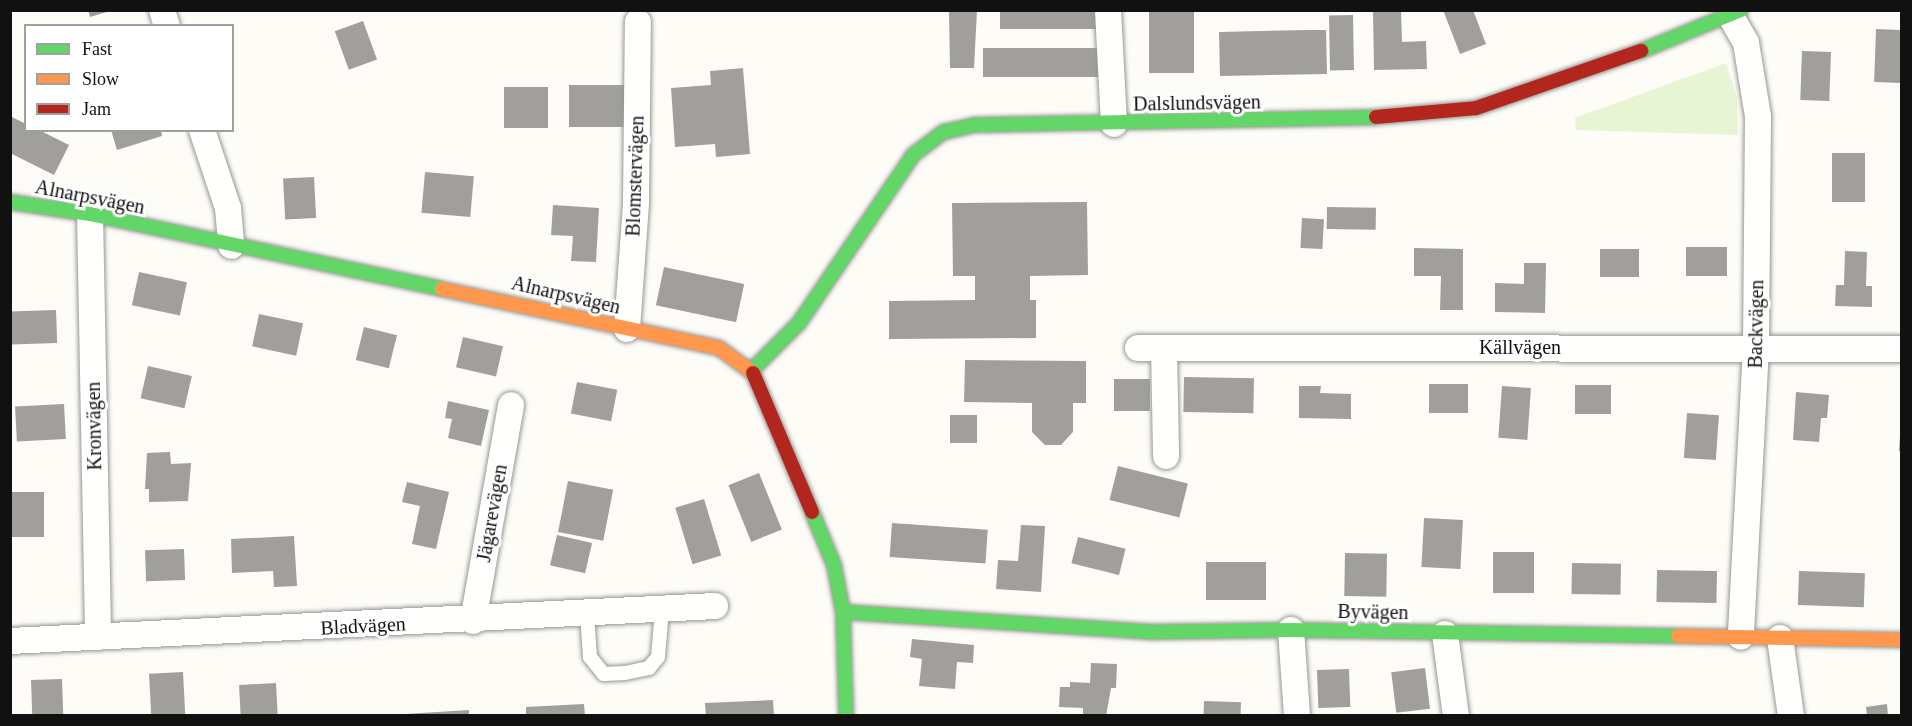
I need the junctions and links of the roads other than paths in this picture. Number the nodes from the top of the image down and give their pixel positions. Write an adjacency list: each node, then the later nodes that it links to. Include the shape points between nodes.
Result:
1 (1108, 10): 4 (street)
2 (1736, 13): 4 (street, Dalslundsvägen, via 1624,58 1476,108 1418,116); 10 (street, Backvägen, via 1746,43 1758,116)
3 (638, 22): 9 (street, Blomstervägen, via 636,202)
4 (1114, 124): 14 (street, Dalslundsvägen, via 974,125 944,132 913,155 798,322)
5 (203, 132): 8 (street, via 228,208)
6 (10, 202): 7 (street, Alnarpsvägen)
7 (90, 214): 8 (street, Alnarpsvägen); 24 (street, Kronvägen)
8 (231, 246): 9 (street, Alnarpsvägen)
9 (627, 329): 14 (street, Alnarpsvägen, via 719,348)
10 (1756, 347): 12 (street, Källvägen); 13 (street, Källvägen); 25 (street, Backvägen)
11 (1138, 348): 12 (street, Källvägen)
12 (1164, 348): 16 (street)
13 (1902, 349)
14 (752, 370): 19 (street, via 825,540)
15 (511, 405): 21 (street, Jägarevägen)
16 (1166, 456)
17 (715, 606): 18 (street, Bladvägen)
18 (662, 609): 20 (street, Bladvägen); 20 (lane, via 658,657 649,668 625,674 604,674 590,657)
19 (843, 612): 22 (street, Byvägen, via 1152,632); 29 (street)
20 (587, 614): 21 (street, Bladvägen)
21 (472, 621): 24 (street, Bladvägen)
22 (1291, 630): 23 (street, Byvägen); 30 (street)
23 (1445, 634): 25 (street, Byvägen); 31 (street)
24 (98, 637): 28 (street, Bladvägen)
25 (1741, 637): 26 (street, Byvägen)
26 (1780, 638): 27 (street, Byvägen); 32 (street)
27 (1902, 640)
28 (10, 641)
29 (846, 716)
30 (1297, 716)
31 (1456, 716)
32 (1791, 716)

